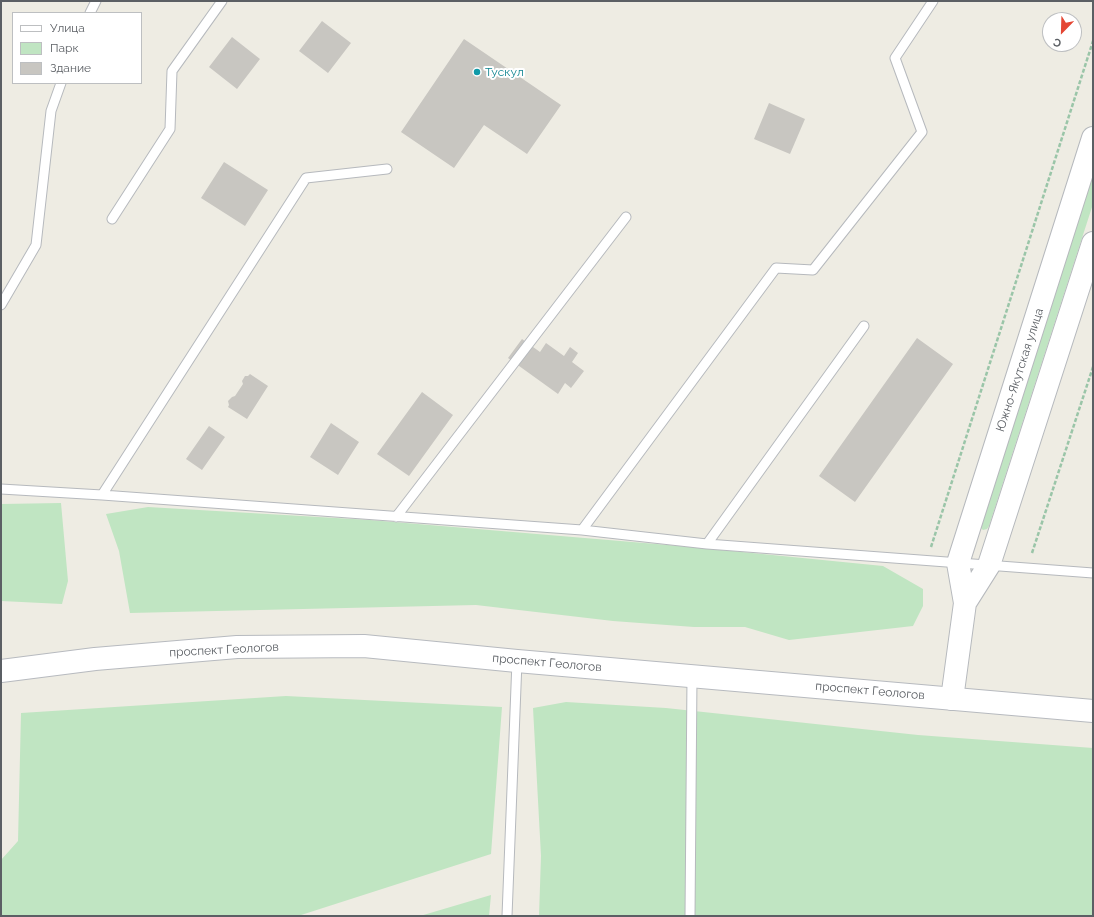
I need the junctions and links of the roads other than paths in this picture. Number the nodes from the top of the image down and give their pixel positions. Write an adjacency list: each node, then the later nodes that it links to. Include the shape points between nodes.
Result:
1 (96, 1): 4 (lane)
2 (222, 1): 9 (lane, via 172,71 170,129)
3 (933, 1): 16 (lane, via 895,58 922,132 813,270 776,268)
4 (90, 12)
5 (61, 84): 11 (lane, via 51,111 36,245)
6 (1093, 138): 18 (main road, Южно-Якутская улица)
7 (387, 169): 14 (lane, via 306,178)
8 (626, 216): 15 (lane)
9 (112, 219)
10 (1093, 243): 20 (main road, Южно-Якутская улица)
11 (1, 305)
12 (864, 326): 17 (lane)
13 (1, 489): 14 (lane)
14 (102, 495): 15 (lane)
15 (396, 517): 16 (lane)
16 (582, 530): 17 (lane)
17 (707, 544): 18 (lane)
18 (958, 563): 20 (lane); 22 (main road, Южно-Якутская улица)
19 (1093, 564): 21 (lane)
20 (989, 565): 21 (lane); 22 (main road, Южно-Якутская улица)
21 (1090, 572)
22 (966, 603): 26 (main road, Южно-Якутская улица)
23 (517, 661): 24 (main road, проспект Геологов, via 364,646 237,647); 25 (main road, проспект Геологов); 28 (lane)
24 (1, 671)
25 (692, 675): 26 (main road, проспект Геологов); 29 (lane)
26 (952, 699): 27 (main road, проспект Геологов)
27 (1093, 711)
28 (507, 916)
29 (690, 916)

